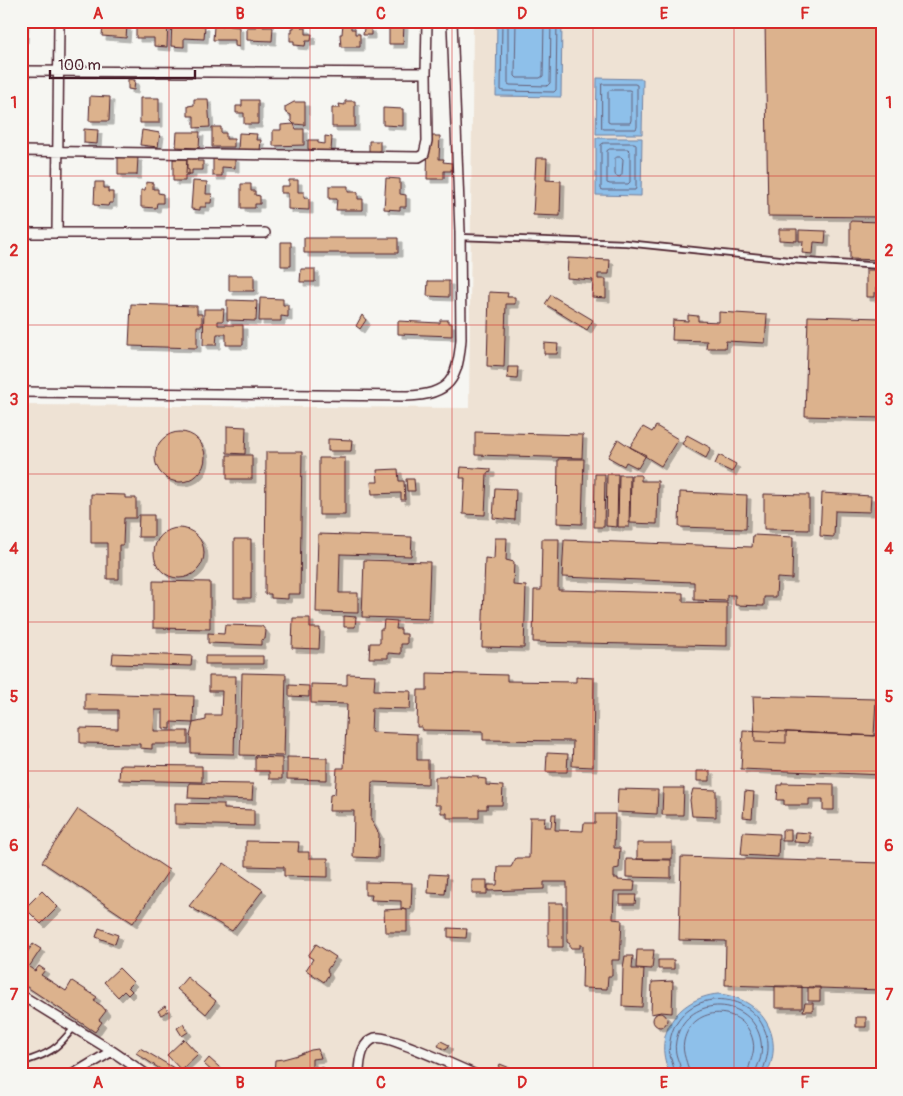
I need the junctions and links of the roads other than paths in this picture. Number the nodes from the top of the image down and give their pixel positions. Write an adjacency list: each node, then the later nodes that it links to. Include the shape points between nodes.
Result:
1 (59, 21): 5 (street)
2 (427, 21): 6 (street)
3 (452, 21): 12 (street)
4 (21, 71): 5 (street)
5 (58, 72): 6 (street); 8 (street)
6 (426, 73): 8 (street, via 428,141 424,154 418,157)
7 (21, 151): 8 (street)
8 (57, 152): 10 (street)
9 (21, 233): 10 (street)
10 (57, 233): 11 (street)
11 (265, 233)
12 (460, 236): 13 (lane, via 632,243 789,260); 14 (street, via 460,357 450,381 433,394)
13 (882, 266)
14 (21, 392)
15 (21, 793): 16 (street, via 24,810)
16 (21, 830)
17 (21, 995): 18 (street)
18 (75, 1028): 19 (street); 20 (lane, via 50,1052)
19 (112, 1050): 22 (street); 23 (street)
20 (21, 1063)
21 (360, 1074): 24 (street, via 361,1054 366,1045 373,1038 381,1037)
22 (72, 1075)
23 (147, 1075)
24 (476, 1075)

